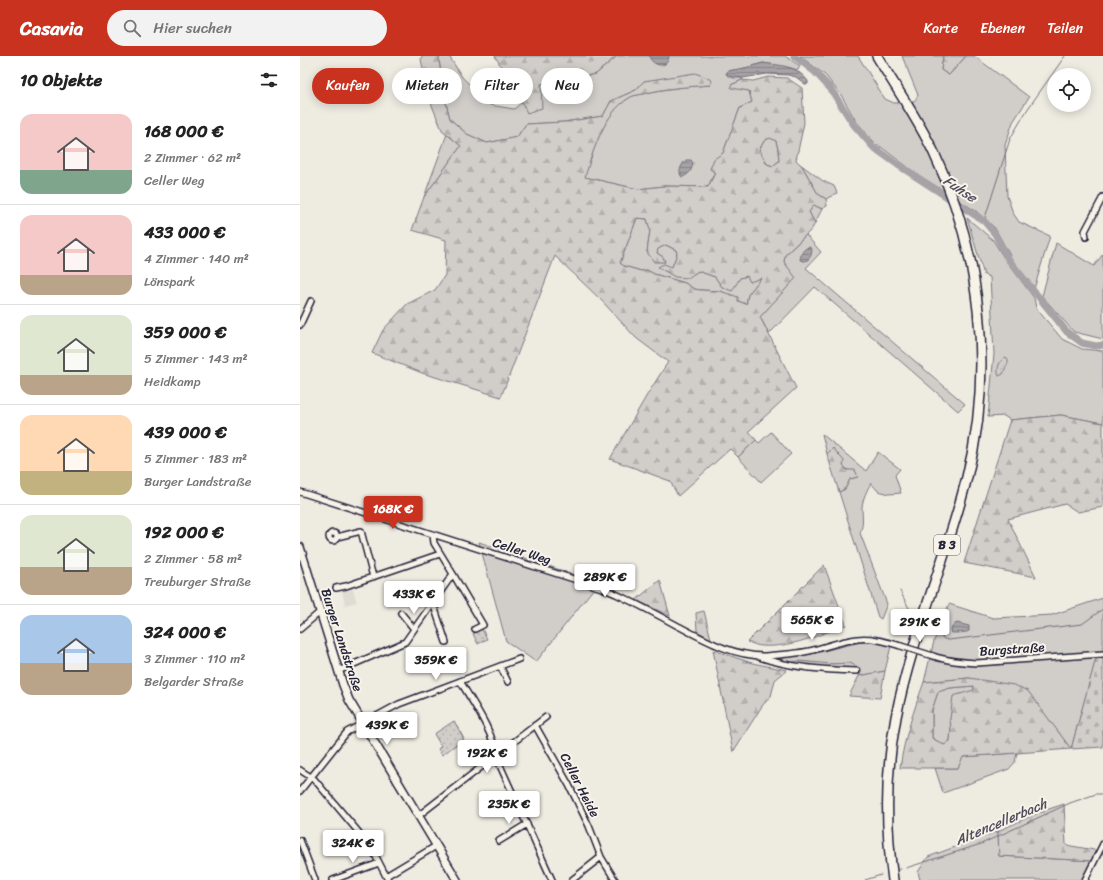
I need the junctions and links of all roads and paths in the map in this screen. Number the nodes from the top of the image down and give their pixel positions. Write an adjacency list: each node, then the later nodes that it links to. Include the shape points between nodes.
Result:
1 (877, 56): 52 (highway, B 3, via 922,130 945,178 970,261 979,319 981,353 981,395 967,477 912,654 896,718 889,764 886,811)
2 (1103, 197): 3 (street, via 1086,231)
3 (1086, 237)
4 (311, 301): 5 (street)
5 (300, 325)
6 (300, 492): 7 (street, Celler Weg)
7 (433, 535): 10 (street); 23 (street, Celler Weg, via 602,588 717,645)
8 (337, 538): 12 (street, via 362,531)
9 (300, 547): 15 (street, Burger Landstraße)
10 (440, 554): 11 (street); 12 (street)
11 (453, 574): 14 (street); 19 (street, via 483,625)
12 (373, 577): 13 (street)
13 (336, 588)
14 (433, 603): 17 (street); 20 (street)
15 (320, 612): 18 (street); 26 (street, Burger Landstraße)
16 (401, 613): 17 (street)
17 (414, 628): 26 (street, via 405,642)
18 (300, 629)
19 (475, 629)
20 (446, 642)
21 (901, 646): 22 (street, Burgstraße, bridge, via 955,661 977,663); 23 (street, Celler Weg, via 875,639 856,639 808,651)
22 (1103, 654)
23 (753, 655): 27 (street, Celler Weg, via 804,668)
24 (519, 659): 25 (street)
25 (500, 666): 28 (street); 29 (street)
26 (338, 671): 31 (street, Burger Landstraße, via 349,700)
27 (857, 671)
28 (460, 681): 31 (street, via 399,704); 33 (street, via 484,722)
29 (508, 682)
30 (546, 717): 32 (street)
31 (363, 723): 35 (street, via 347,732); 37 (street, Burger Landstraße)
32 (535, 725): 33 (street); 43 (street, Celler Heide, via 569,785)
33 (497, 755): 37 (street); 38 (street)
34 (300, 770): 35 (street)
35 (311, 777): 36 (street); 44 (street, via 371,847)
36 (300, 792)
37 (418, 816): 42 (street, Burger Landstraße)
38 (527, 824): 40 (street); 49 (street)
39 (300, 840): 46 (street)
40 (499, 841)
41 (1103, 844): 53 (street)
42 (436, 846): 45 (street); 48 (street, Burger Landstraße)
43 (601, 857): 50 (street); 51 (street, Celler Heide)
44 (379, 863): 45 (street); 47 (street)
45 (387, 878)
46 (315, 880)
47 (335, 880)
48 (457, 880)
49 (552, 880)
50 (572, 880)
51 (615, 880)
52 (893, 880)
53 (1085, 880)

